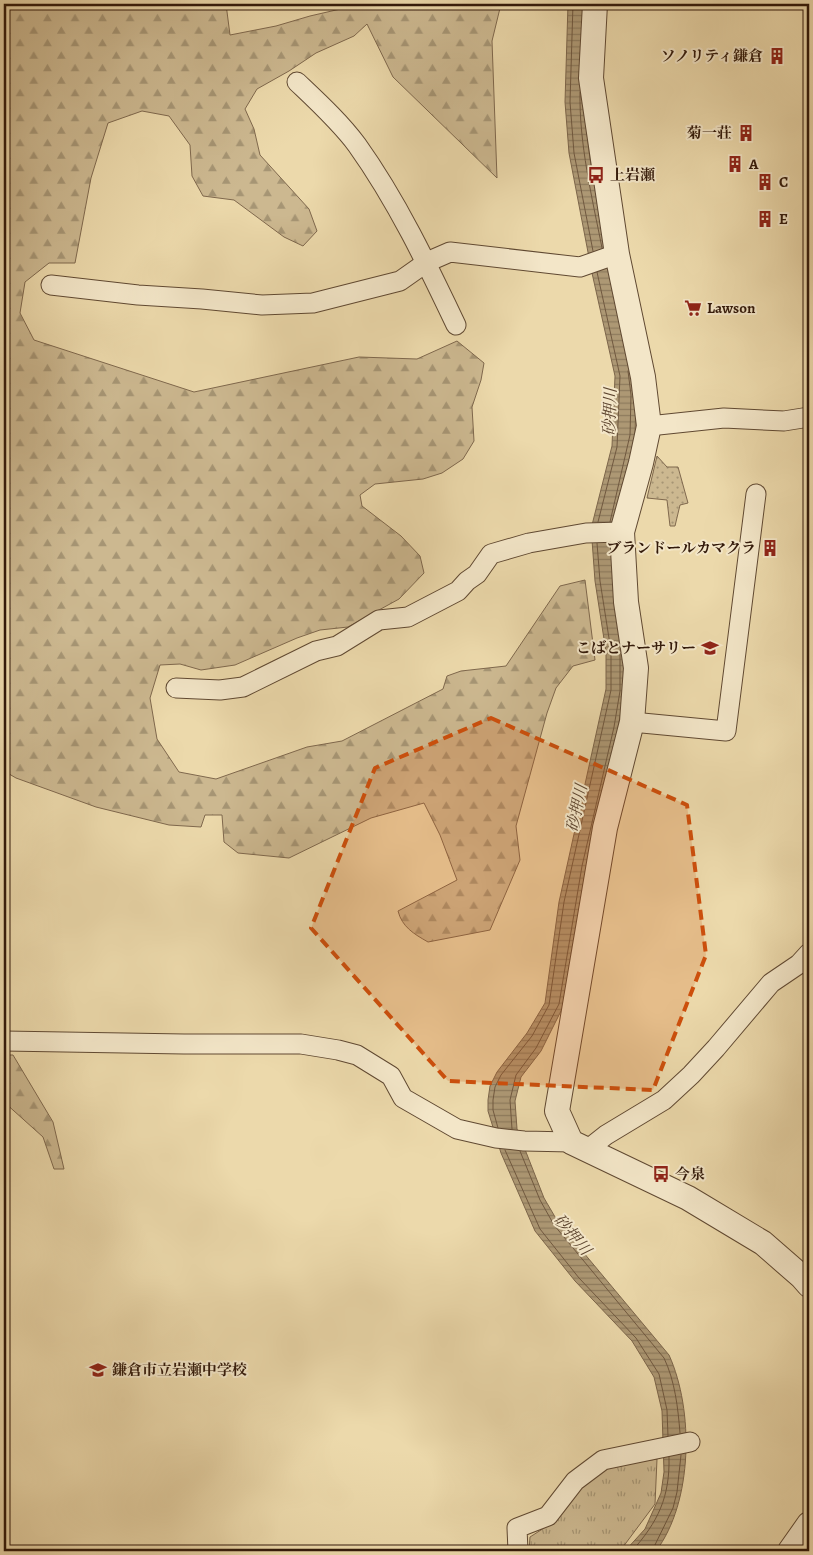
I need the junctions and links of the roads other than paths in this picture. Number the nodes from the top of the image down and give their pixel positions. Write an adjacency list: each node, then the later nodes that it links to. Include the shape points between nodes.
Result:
1 (595, 4): 3 (street, via 591,78)
2 (297, 82): 4 (street, via 356,144)
3 (614, 255): 4 (street, via 580,267 450,252); 8 (street, via 643,377)
4 (427, 262): 5 (street, via 400,281 313,303 262,305); 6 (street)
5 (52, 285)
6 (456, 325)
7 (809, 417): 8 (street, via 784,421 724,418)
8 (649, 426): 10 (street)
9 (756, 494): 12 (street, via 726,731)
10 (620, 532): 11 (street, via 586,533 529,543 492,554 458,591 408,617 379,620 337,646 316,651 243,687 220,690); 12 (street, via 636,668)
11 (176, 688)
12 (632, 722): 15 (street, via 605,828 556,1111)
13 (809, 953): 15 (street, via 771,984 697,1068 664,1100 606,1135)
14 (4, 1041): 15 (street, via 301,1044 338,1050 374,1064 391,1076 403,1098 457,1129 496,1138)
15 (579, 1146): 16 (street, via 688,1198 763,1243)
16 (807, 1276)
17 (690, 1442): 19 (street, via 603,1460 575,1481 548,1516 517,1528)
18 (809, 1524): 20 (street)
19 (518, 1551)
20 (790, 1551)

